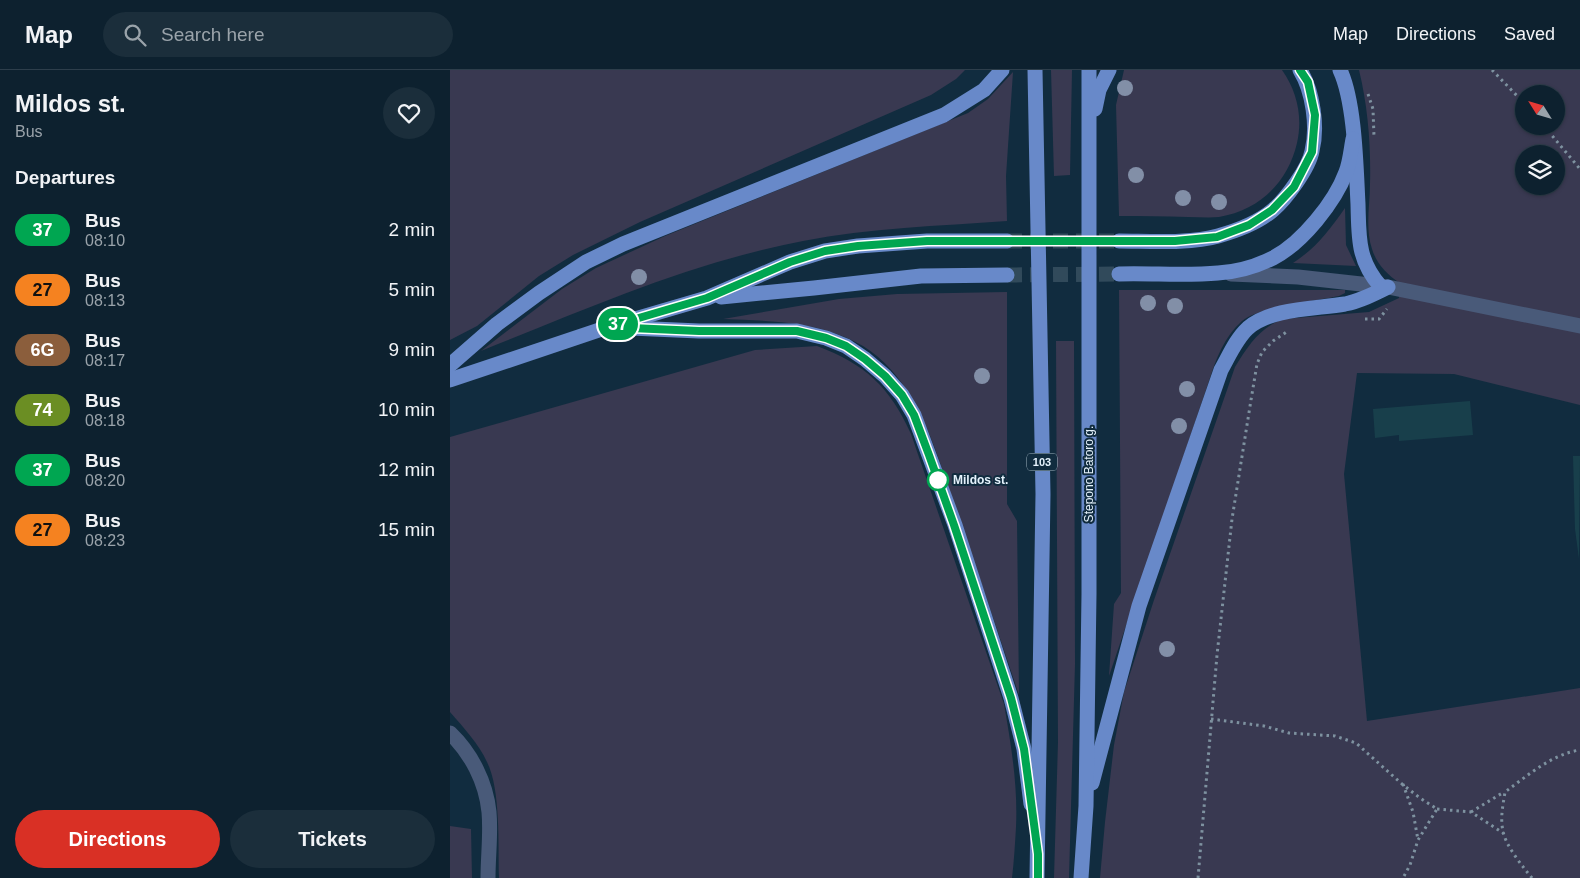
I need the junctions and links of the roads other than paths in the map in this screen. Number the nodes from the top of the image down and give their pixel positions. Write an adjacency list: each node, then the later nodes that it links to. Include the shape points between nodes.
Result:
1 (1002, 70): 18 (main road, via 984,90 944,115 623,244 586,262 497,324)
2 (1035, 70): 22 (main road, 103, via 1043,494)
3 (1089, 70): 8 (main road, Stepono Batoro g.)
4 (1109, 70): 8 (main road, via 1099,90)
5 (1300, 70): 10 (main road, via 1308,82 1315,115 1312,152 1294,187 1272,210 1249,225 1217,237)
6 (1340, 70): 7 (main road, via 1351,114)
7 (1353, 138): 11 (main road, via 1346,171 1334,198 1308,230 1275,257 1256,266); 14 (main road, via 1359,243 1367,268)
8 (1089, 142): 21 (main road, Stepono Batoro g.)
9 (1007, 241): 15 (main road, via 927,241 825,251 790,262)
10 (1119, 241)
11 (1219, 273): 12 (main road); 14 (street, via 1298,277)
12 (1119, 274)
13 (1007, 275): 15 (main road, via 921,276)
14 (1384, 287): 16 (street); 21 (main road, via 1347,304 1260,319 1235,345 1221,370 1139,606)
15 (707, 298): 17 (main road)
16 (1580, 326)
17 (608, 327): 19 (main road); 22 (main road, via 797,331 846,346 885,376 902,395 914,415 929,455 1011,698 1024,749)
18 (450, 365)
19 (450, 380)
20 (450, 733): 23 (street, via 473,762 483,784 489,811)
21 (1086, 806): 25 (main road, Stepono Batoro g.)
22 (1038, 854): 24 (main road, 103)
23 (488, 878)
24 (1038, 878)
25 (1081, 878)

